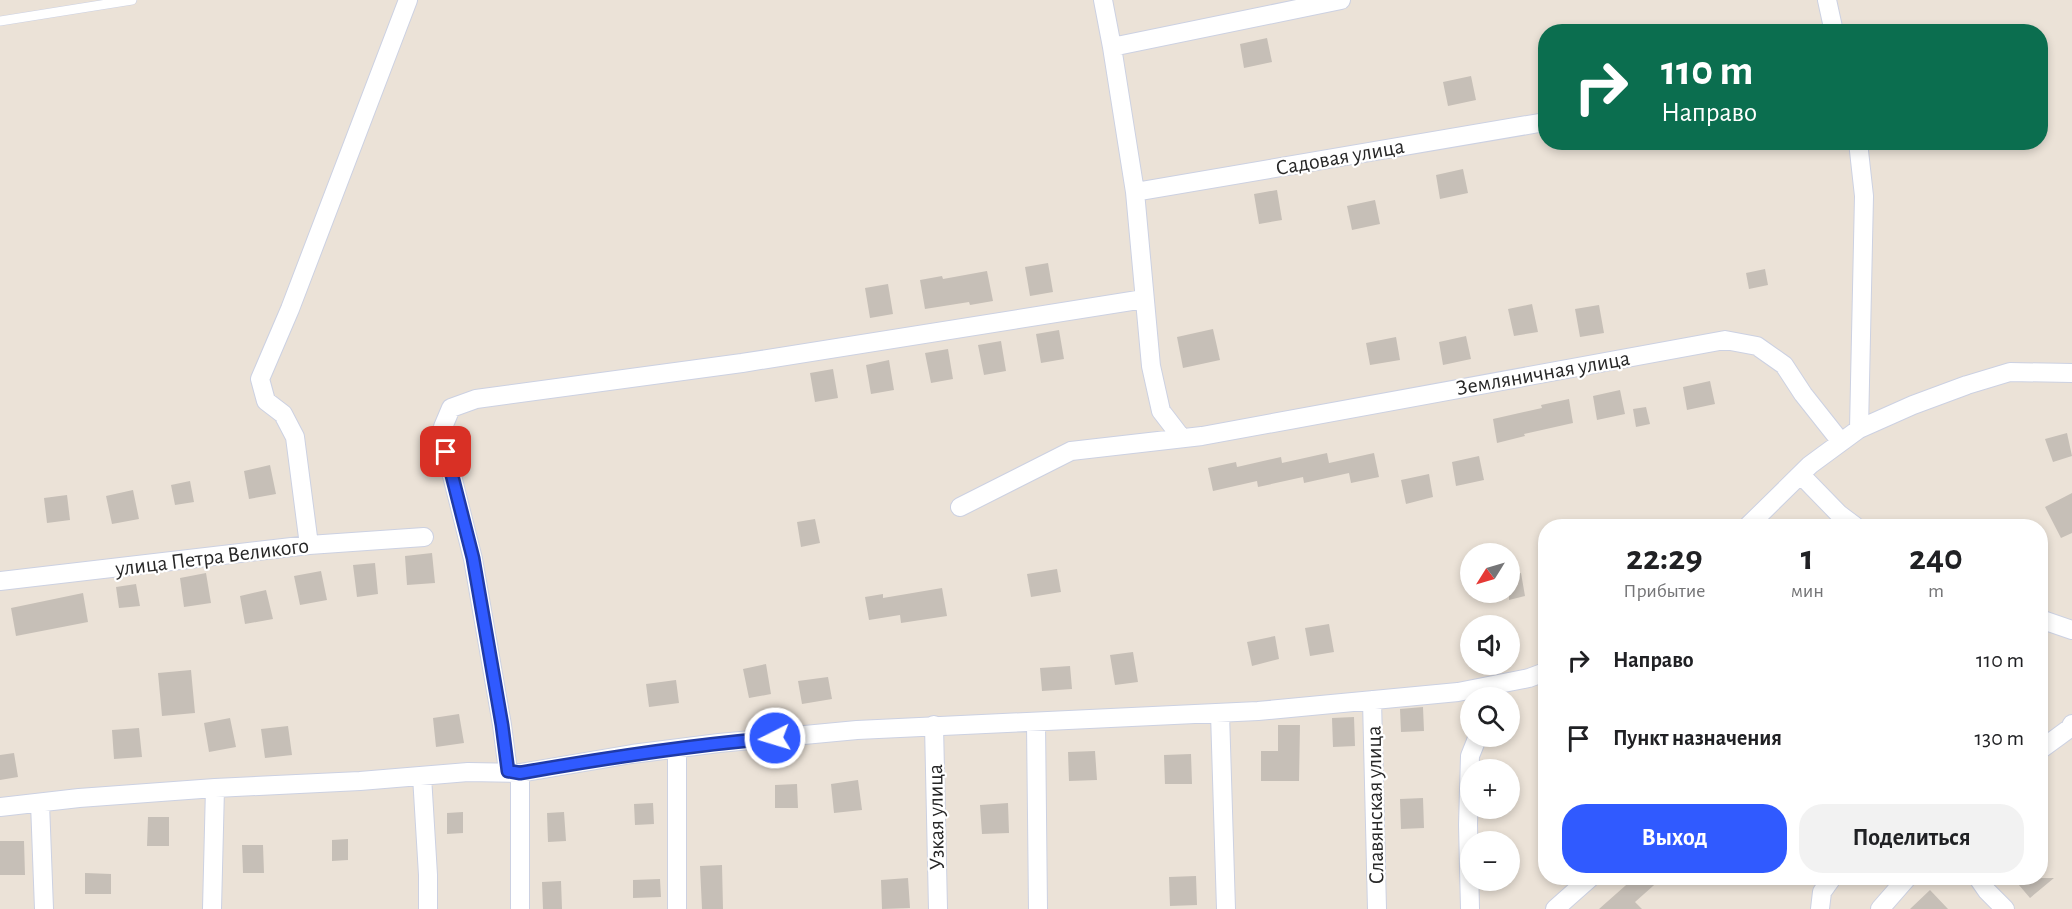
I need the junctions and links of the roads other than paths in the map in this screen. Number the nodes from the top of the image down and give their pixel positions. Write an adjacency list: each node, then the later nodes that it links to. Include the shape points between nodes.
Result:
1 (132, 0): 6 (lane)
2 (408, 0): 22 (street, via 295,298 260,379 266,401 283,414 295,437)
3 (1103, 0): 8 (street)
4 (1341, 0): 8 (street)
5 (1827, 0): 7 (street)
6 (0, 21)
7 (1832, 24)
8 (1113, 47): 11 (street)
9 (1538, 123): 11 (street, Садовая улица)
10 (1859, 150): 14 (street, via 1864,196)
11 (1135, 192): 12 (street)
12 (1144, 299): 15 (street, via 1151,366 1161,411); 37 (street, via 742,363 476,399 451,408 443,427 446,452 473,558)
13 (2072, 373): 14 (street, via 2010,372 1945,393)
14 (1859, 429): 16 (street)
15 (1181, 437): 16 (street, Земляничная улица, via 1725,340 1757,346 1784,365); 18 (street, Земляничная улица, via 1071,451)
16 (1841, 442): 17 (street)
17 (1801, 475): 19 (street); 20 (street)
18 (960, 507)
19 (1755, 519)
20 (1846, 519)
21 (424, 537): 22 (street, улица Петра Великого)
22 (309, 545): 23 (street, улица Петра Великого)
23 (0, 582)
24 (2048, 622): 25 (street)
25 (2072, 630)
26 (1538, 675): 27 (street)
27 (1507, 687)
28 (1460, 692): 29 (street)
29 (1372, 700): 30 (street); 54 (street, Славянская улица)
30 (1220, 712): 31 (street); 53 (street)
31 (1036, 722): 33 (street); 52 (street)
32 (2072, 724): 34 (street)
33 (934, 725): 36 (street); 51 (street, Узкая улица)
34 (2048, 744)
35 (1474, 747): 55 (street, via 1468,825)
36 (677, 749): 37 (street); 50 (street)
37 (514, 772): 38 (street); 49 (street)
38 (422, 776): 39 (street); 48 (street)
39 (215, 788): 40 (street); 47 (street)
40 (40, 803): 41 (street); 46 (street)
41 (0, 807)
42 (1582, 885): 56 (street)
43 (1827, 885): 57 (street)
44 (1901, 885): 58 (street)
45 (1983, 885): 59 (street)
46 (44, 909)
47 (212, 909)
48 (428, 909)
49 (520, 909)
50 (677, 909)
51 (938, 909)
52 (1038, 909)
53 (1226, 909)
54 (1377, 909)
55 (1470, 909)
56 (1555, 909)
57 (1820, 909)
58 (1880, 909)
59 (2004, 909)

